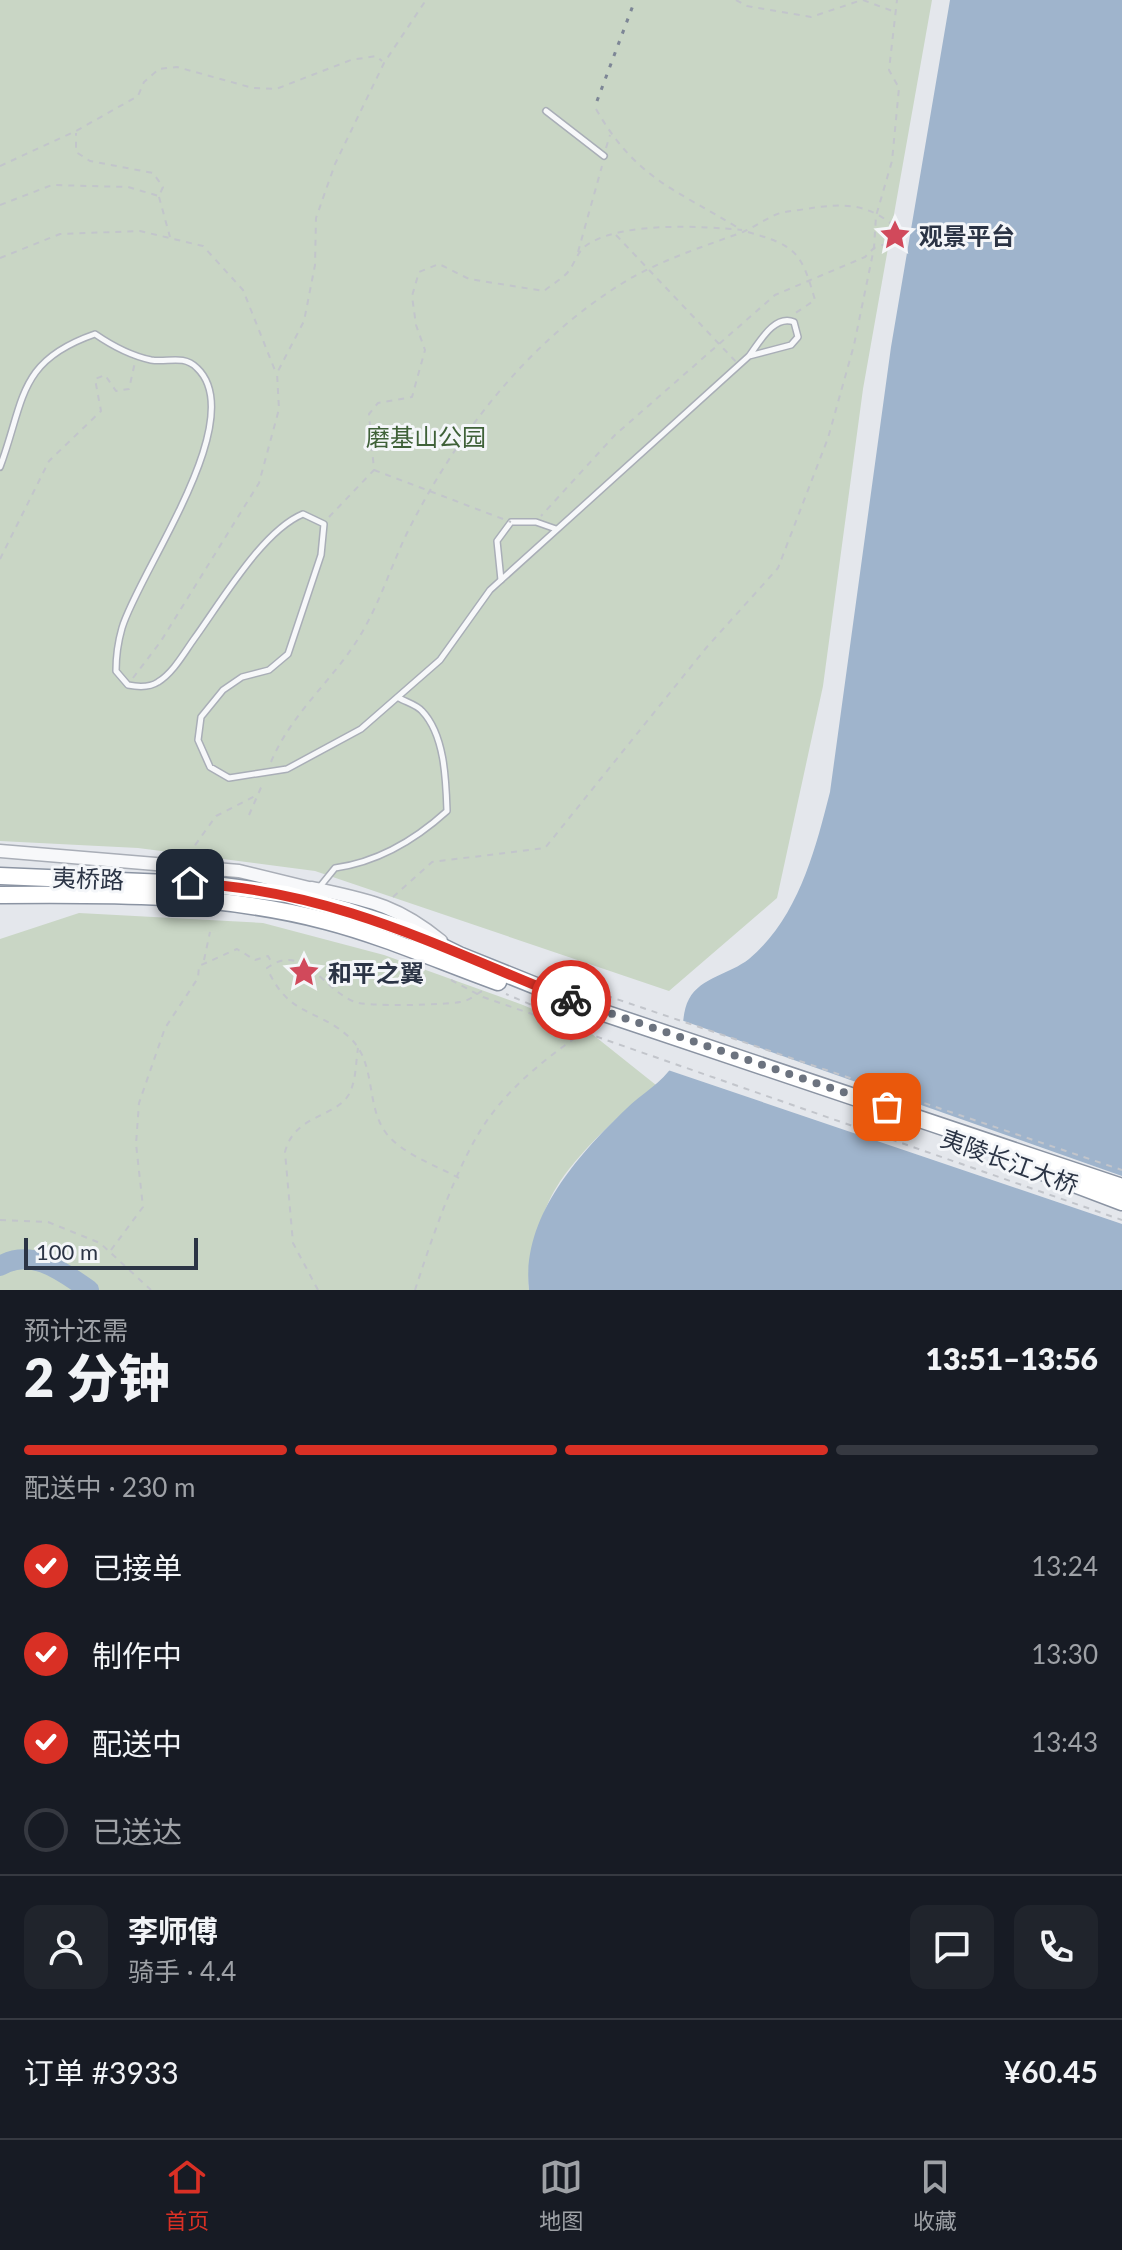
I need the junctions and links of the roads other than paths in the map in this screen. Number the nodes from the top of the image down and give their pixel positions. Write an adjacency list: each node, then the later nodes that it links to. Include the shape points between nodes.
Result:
1 (546, 111): 2 (lane)
2 (604, 156)
3 (749, 356): 3 (lane, via 777,323 794,322 798,337 791,345); 5 (lane)
4 (0, 467): 7 (lane, via 27,381 46,358 72,342 95,334 135,355 182,359 197,367 208,383 209,427 193,477 122,626 116,671 128,685 158,682 179,661 266,539 303,514 324,524 307,605 288,654 269,670 242,677 223,690 201,717 198,740 210,767 229,778 287,769 361,729)
5 (556, 529): 6 (lane); 6 (lane, via 511,522 497,541)
6 (501, 580): 7 (lane, via 440,660)
7 (399, 698): 10 (lane, via 422,710 437,740 447,811 388,853 335,868)
8 (0, 851): 10 (street, via 239,871)
9 (0, 876): 12 (highway, 夷桥路, via 215,885 286,894)
10 (313, 889): 14 (street, via 384,904 412,917)
11 (0, 895): 13 (highway, 夷桥路, via 128,894 238,904 327,921)
12 (410, 931): 14 (highway, 夷陵长江大桥)
13 (399, 947): 16 (highway, 夷陵长江大桥)
14 (459, 955): 15 (highway, 夷陵长江大桥, via 598,1011)
15 (1122, 1187)
16 (1122, 1202)

